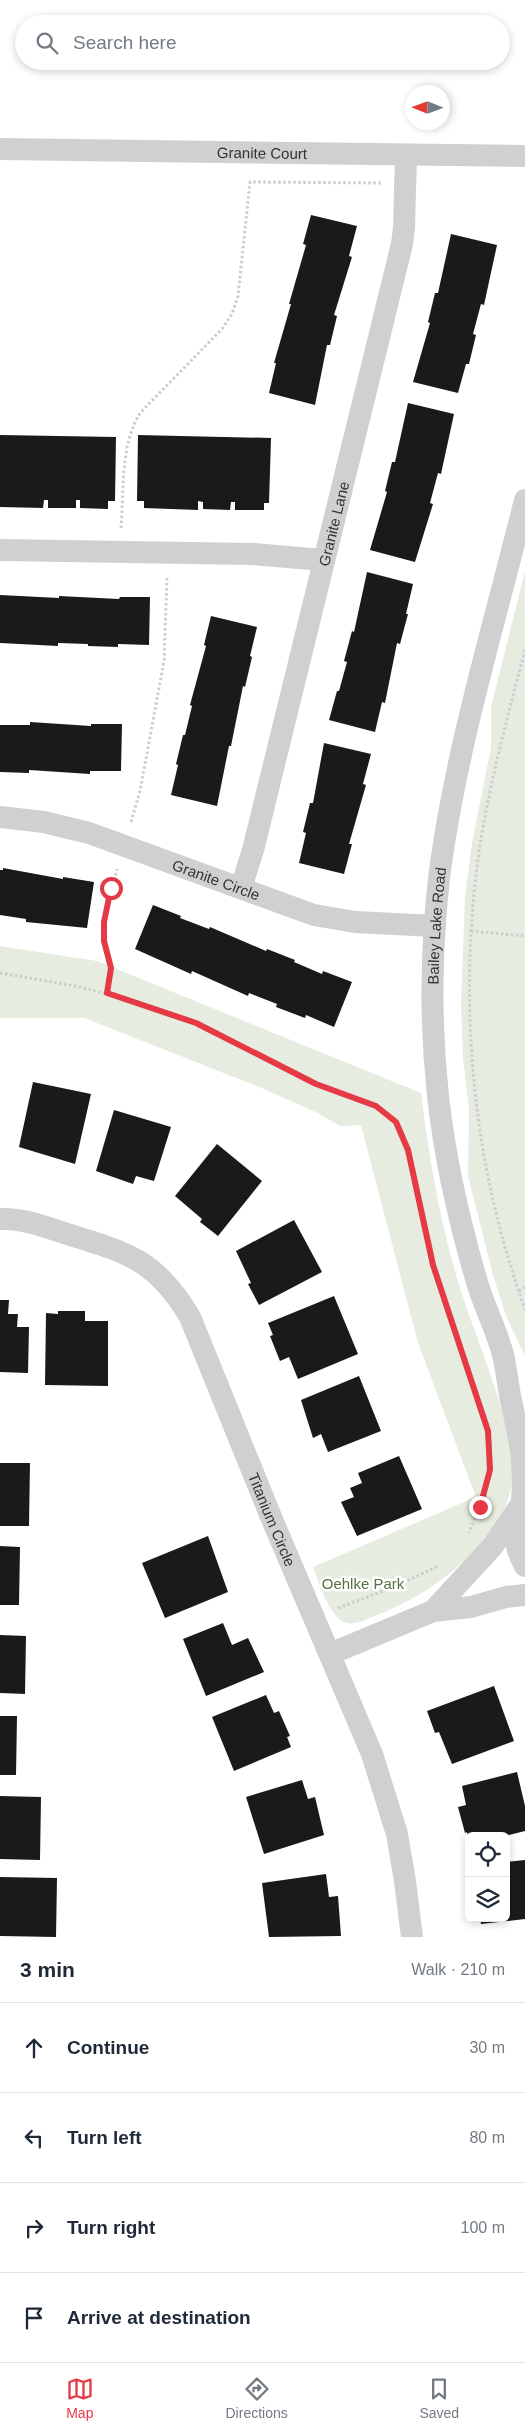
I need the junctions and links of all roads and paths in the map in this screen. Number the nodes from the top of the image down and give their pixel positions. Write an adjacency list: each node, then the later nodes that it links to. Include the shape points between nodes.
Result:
1 (0, 149): 2 (street, Granite Court)
2 (406, 155): 3 (street, Granite Court); 8 (street, Granite Lane, via 402,244)
3 (525, 156)
4 (382, 183): 6 (path, via 250,182 235,307 222,329 134,422 127,444)
5 (525, 500): 15 (street, Bailey Lake Road, via 460,762 444,848)
6 (121, 534)
7 (0, 550): 8 (street, via 253,554)
8 (323, 560): 14 (street, Granite Lane)
9 (167, 571): 12 (path, via 164,661 140,791)
10 (525, 650): 16 (path, via 494,773 478,859)
11 (0, 817): 14 (street, Granite Circle, via 44,822 89,833)
12 (129, 828)
13 (120, 862): 19 (path, via 104,922 104,941 111,968)
14 (241, 888): 15 (street, Granite Circle, via 287,907 334,919)
15 (435, 926): 24 (street, Bailey Lake Road, via 434,1035 445,1143 467,1247)
16 (471, 932): 17 (path); 22 (path, via 470,1040 479,1118 494,1209)
17 (525, 936)
18 (0, 973): 19 (path)
19 (107, 993): 27 (path, via 196,1023 316,1084 376,1106 396,1122 408,1150 433,1265 489,1438 491,1464 488,1484)
20 (0, 1219): 33 (street, Titanium Circle, via 36,1224 126,1252 152,1270 177,1296 194,1327)
21 (525, 1287): 22 (path)
22 (519, 1291): 23 (path)
23 (525, 1309)
24 (503, 1352): 25 (street, Bailey Lake Road); 26 (street, Bailey Lake Road, via 512,1407 523,1443)
25 (525, 1380)
26 (523, 1500): 29 (street, Bailey Lake Road, via 516,1517 515,1537); 32 (street, via 493,1546)
27 (465, 1540)
28 (442, 1563): 31 (path, via 408,1581)
29 (525, 1566)
30 (525, 1595): 32 (street, via 471,1607)
31 (346, 1604)
32 (433, 1611): 33 (street)
33 (330, 1654): 34 (street, Titanium Circle, via 372,1754 390,1809 406,1881)
34 (412, 1937)

